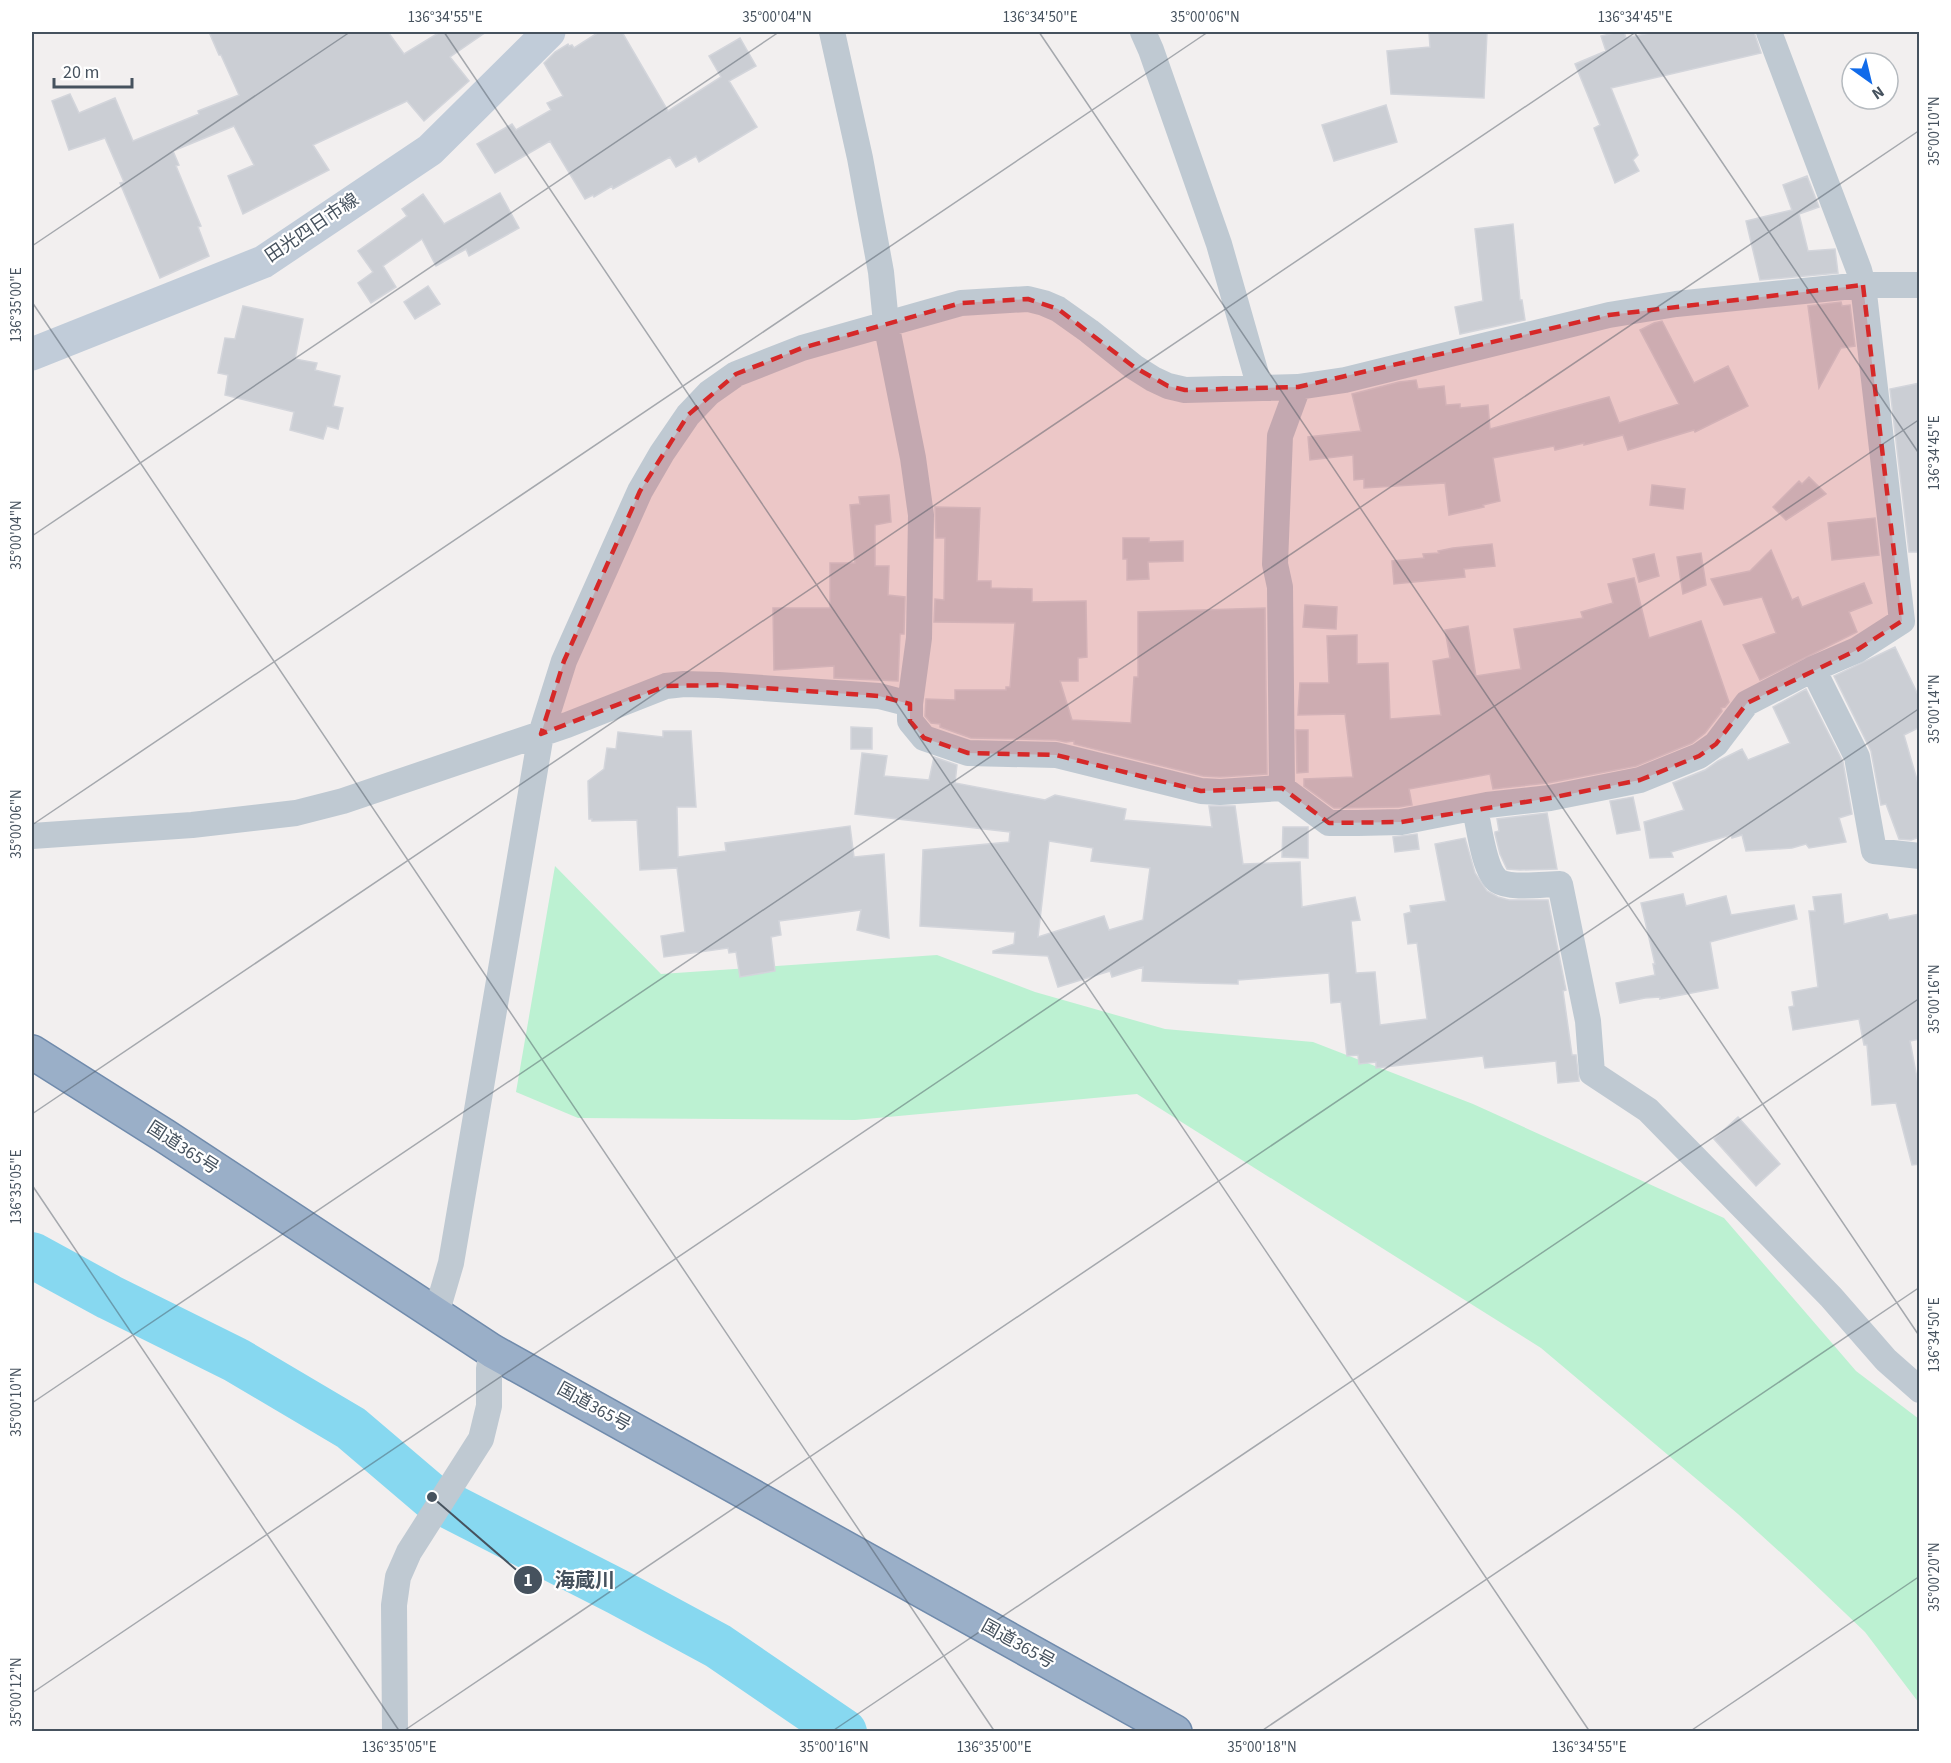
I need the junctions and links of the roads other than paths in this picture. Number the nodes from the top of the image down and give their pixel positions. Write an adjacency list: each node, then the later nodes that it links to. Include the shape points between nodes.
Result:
1 (549, 32): 8 (main road, 田光四日市線, via 429,150 263,262)
2 (832, 32): 7 (street, via 860,158)
3 (1143, 32): 10 (street, via 1219,244)
4 (1769, 32): 5 (street)
5 (1863, 285): 6 (street); 9 (street, via 1676,304 1609,315 1345,380); 11 (street)
6 (1920, 285)
7 (886, 323): 10 (street, via 961,303 1028,299 1058,309 1134,367 1168,386 1185,390); 13 (street, via 921,515 919,638); 14 (street, via 802,348 736,374 709,393 688,415 640,492 564,661)
8 (32, 354)
9 (1298, 387): 10 (street); 15 (street, via 1280,436 1275,564 1280,586)
10 (1260, 388)
11 (1911, 618): 12 (street, via 1857,650)
12 (1813, 669): 16 (street, via 1747,703 1716,744 1699,756 1640,780); 18 (street, via 1857,757 1875,851)
13 (910, 705): 14 (street, via 879,696 684,684 666,686); 15 (street, via 910,721 924,738 968,753 1056,755 1201,791)
14 (541, 734): 17 (street, via 343,801 296,813); 20 (street, via 451,1263)
15 (1282, 788): 16 (street, via 1329,823 1401,822)
16 (1475, 809): 22 (street, via 1489,868 1498,881 1512,885 1560,884 1588,1022 1593,1073 1648,1110 1886,1360)
17 (32, 836)
18 (1920, 856)
19 (32, 1052): 20 (highway, 国道365号)
20 (436, 1314): 21 (highway, 国道365号)
21 (490, 1360): 23 (street, via 489,1406 481,1439 409,1552 398,1577 394,1605); 24 (highway, 国道365号, via 638,1431)
22 (1920, 1390)
23 (395, 1731)
24 (1175, 1731)

